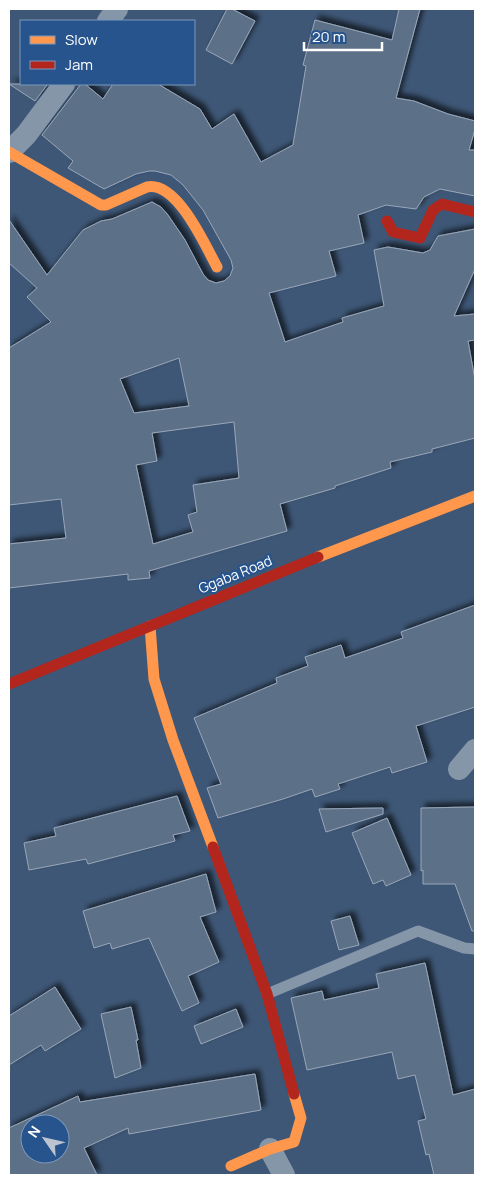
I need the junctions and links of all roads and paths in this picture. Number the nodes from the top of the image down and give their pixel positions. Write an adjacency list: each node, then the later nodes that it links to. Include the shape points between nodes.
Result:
1 (117, 9): 2 (street)
2 (109, 20)
3 (63, 85): 4 (street, via 26,135)
4 (9, 152): 7 (street, via 101,205 106,206 151,186 159,187 168,192 188,215)
5 (475, 212): 6 (street, via 442,204 433,210 420,238 394,232)
6 (387, 222)
7 (217, 267)
8 (475, 496): 9 (street, Ggaba Road, via 288,568)
9 (150, 626): 10 (street, Ggaba Road); 14 (street, via 154,679 173,740)
10 (9, 684)
11 (475, 750): 12 (street)
12 (459, 769)
13 (475, 949): 14 (lane, via 418,931)
14 (267, 994): 15 (street, via 300,1118 294,1142)
15 (270, 1149): 16 (street); 17 (street)
16 (231, 1166)
17 (284, 1175)

